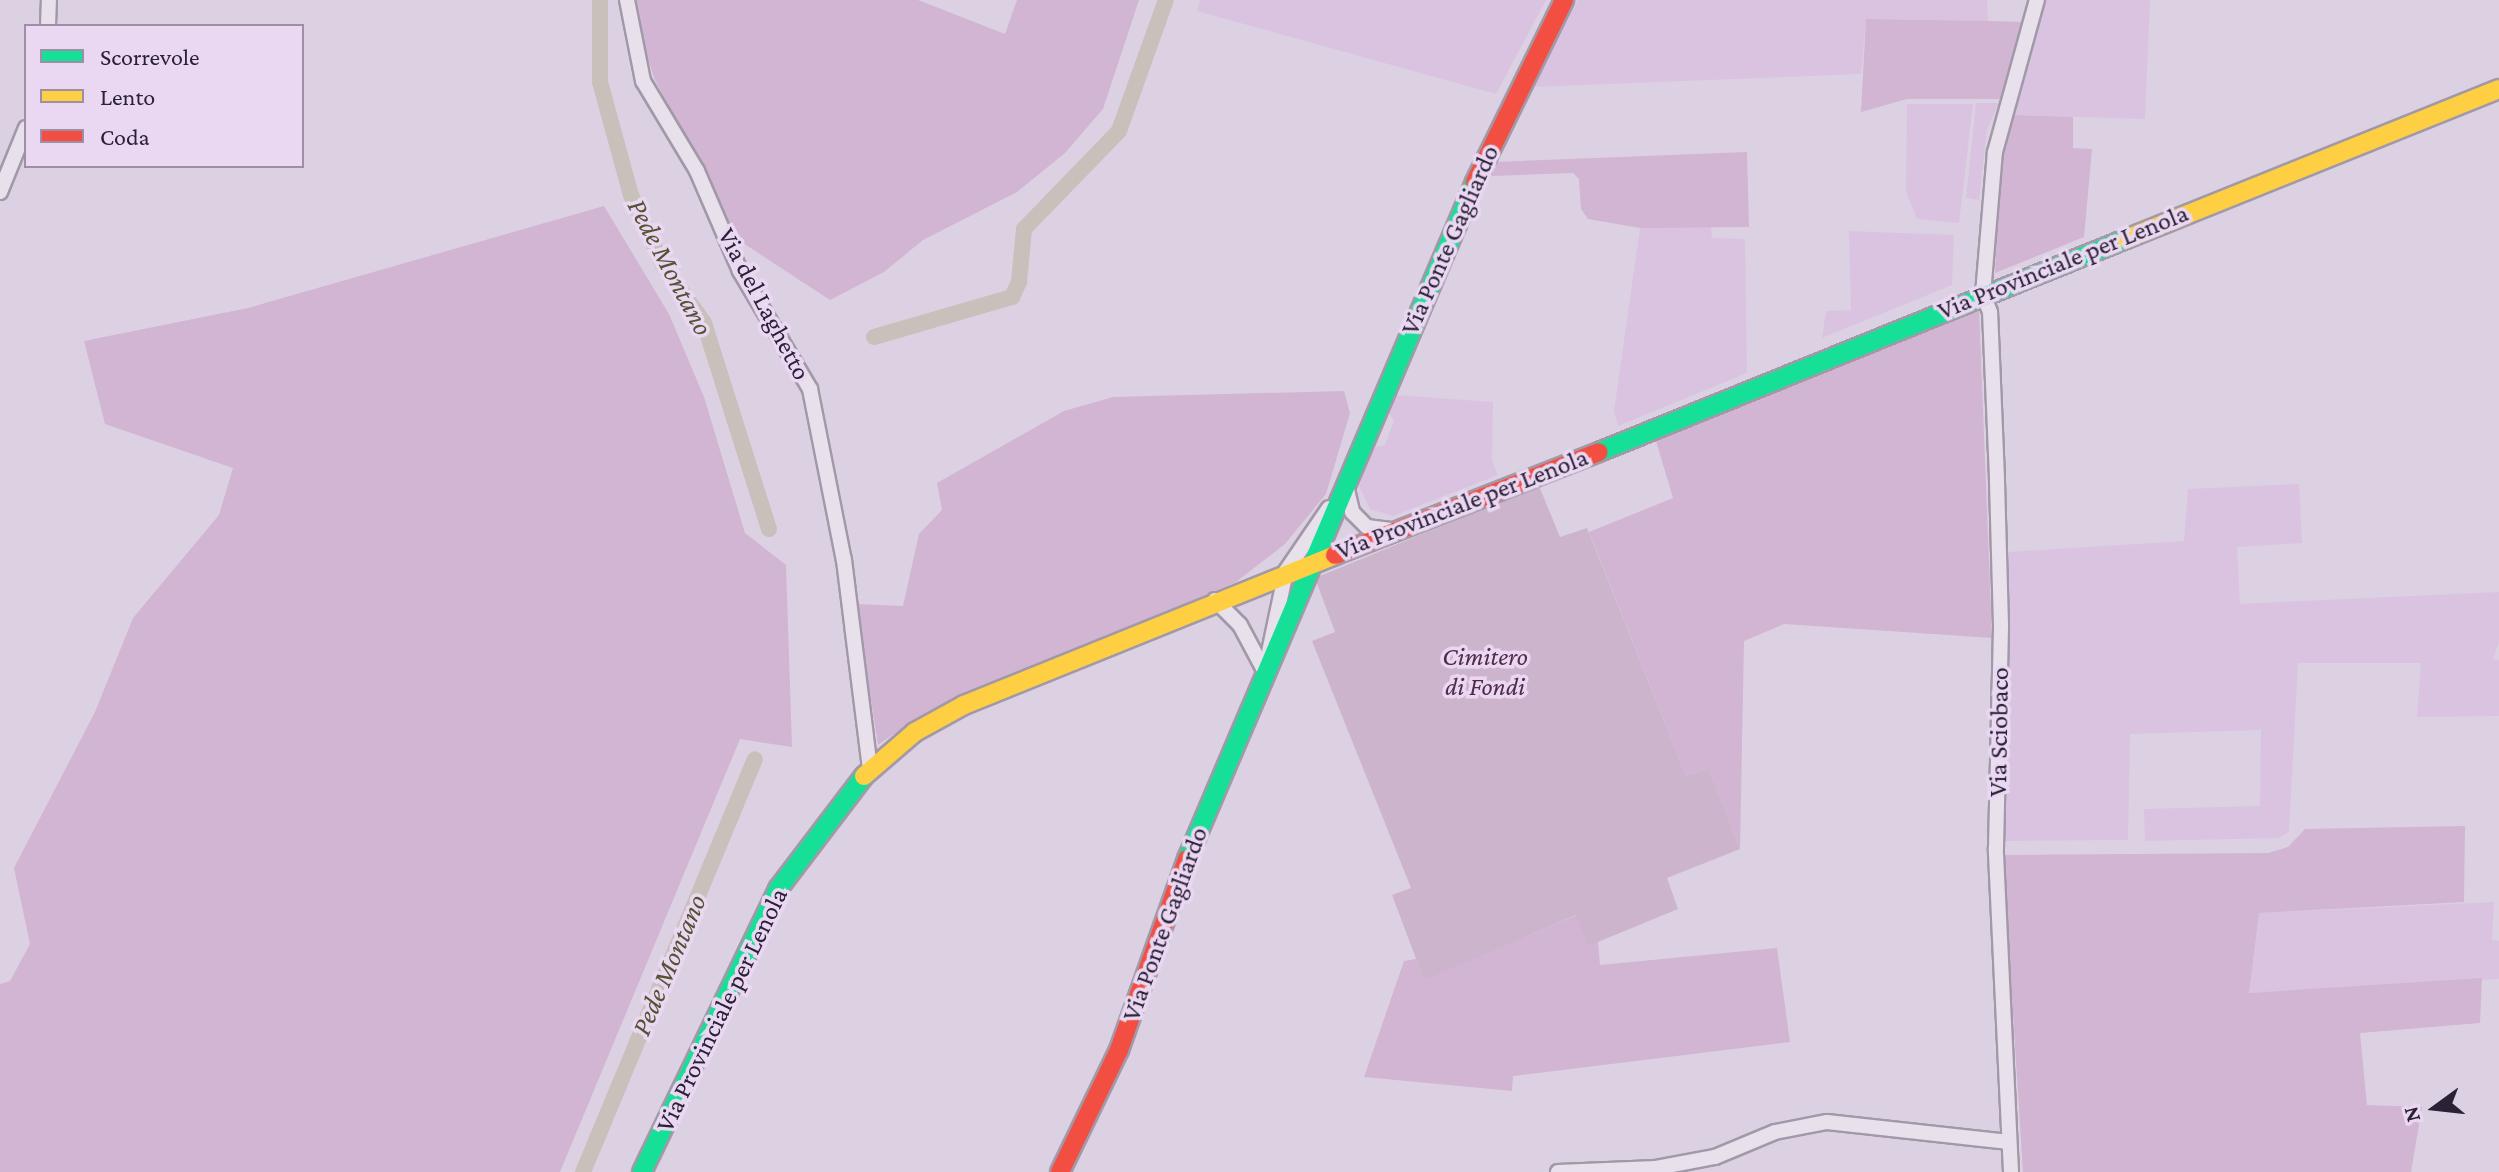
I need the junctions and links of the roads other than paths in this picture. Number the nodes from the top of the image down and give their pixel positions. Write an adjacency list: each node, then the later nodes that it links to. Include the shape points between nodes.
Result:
1 (49, 0): 5 (street)
2 (627, 0): 16 (street, Via del Laghetto, via 643,81 697,171 740,271 810,389 844,560)
3 (1564, 0): 10 (main road, Via Ponte Gagliardo, via 1509,104)
4 (2037, 0): 9 (street, Via Sciobaco, via 1995,152)
5 (48, 24)
6 (2499, 89): 9 (main road, Via Provinciale per Lenola)
7 (24, 133): 8 (street)
8 (0, 192)
9 (1983, 294): 11 (main road, Via Provinciale per Lenola); 17 (street, Via Sciobaco, via 1990,312 1998,537 1996,848)
10 (1345, 484): 11 (street, via 1352,512 1367,527); 12 (main road, Via Ponte Gagliardo); 13 (street, Via Ponte Gagliardo)
11 (1397, 530): 12 (main road, Via Provinciale per Lenola)
12 (1317, 560): 13 (main road, Via Provinciale per Lenola); 15 (main road, Via Ponte Gagliardo)
13 (1286, 571): 14 (main road, Via Provinciale per Lenola); 15 (street, Via Ponte Gagliardo)
14 (1215, 600): 15 (street, via 1240,625); 16 (main road, Via Provinciale per Lenola, via 964,705 915,732)
15 (1265, 672): 19 (main road, Via Ponte Gagliardo, via 1184,865 1119,1050)
16 (870, 768): 18 (main road, Via Provinciale per Lenola, via 778,889)
17 (2009, 1142): 20 (street, via 1827,1122 1775,1132 1700,1160 1656,1168); 21 (street, Via Sciobaco)
18 (642, 1172)
19 (1060, 1172)
20 (1558, 1172)
21 (2011, 1172)

